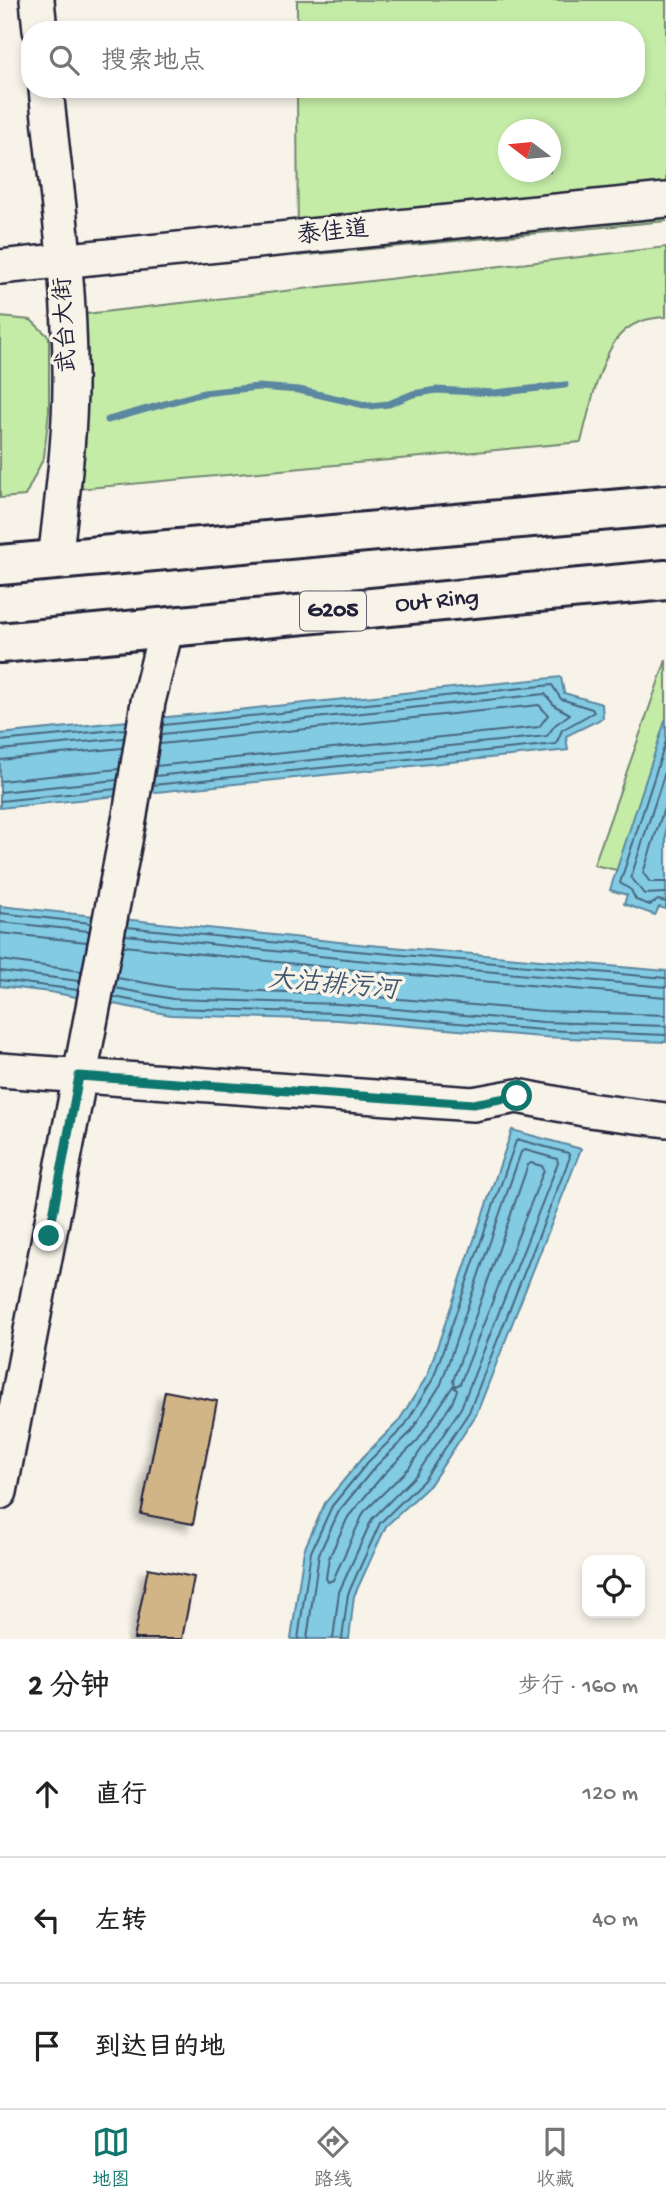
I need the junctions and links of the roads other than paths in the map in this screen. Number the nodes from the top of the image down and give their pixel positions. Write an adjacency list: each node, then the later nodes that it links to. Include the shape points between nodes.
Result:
1 (37, 0): 2 (street)
2 (39, 21)
3 (47, 98): 5 (street, 武台大街)
4 (666, 201): 5 (street, 泰佳道)
5 (63, 261): 6 (street, 泰佳道); 8 (street, 武台大街, via 70,398)
6 (0, 267)
7 (666, 505): 8 (highway)
8 (55, 561): 9 (highway)
9 (0, 565)
10 (666, 580): 11 (highway, Out Ring / G205)
11 (167, 626): 12 (highway, Out Ring / G205); 14 (street, via 148,702)
12 (0, 643)
13 (0, 1070): 14 (street)
14 (79, 1076): 15 (street, via 473,1104 517,1096); 16 (street)
15 (666, 1120)
16 (14, 1340): 17 (street)
17 (0, 1492)

